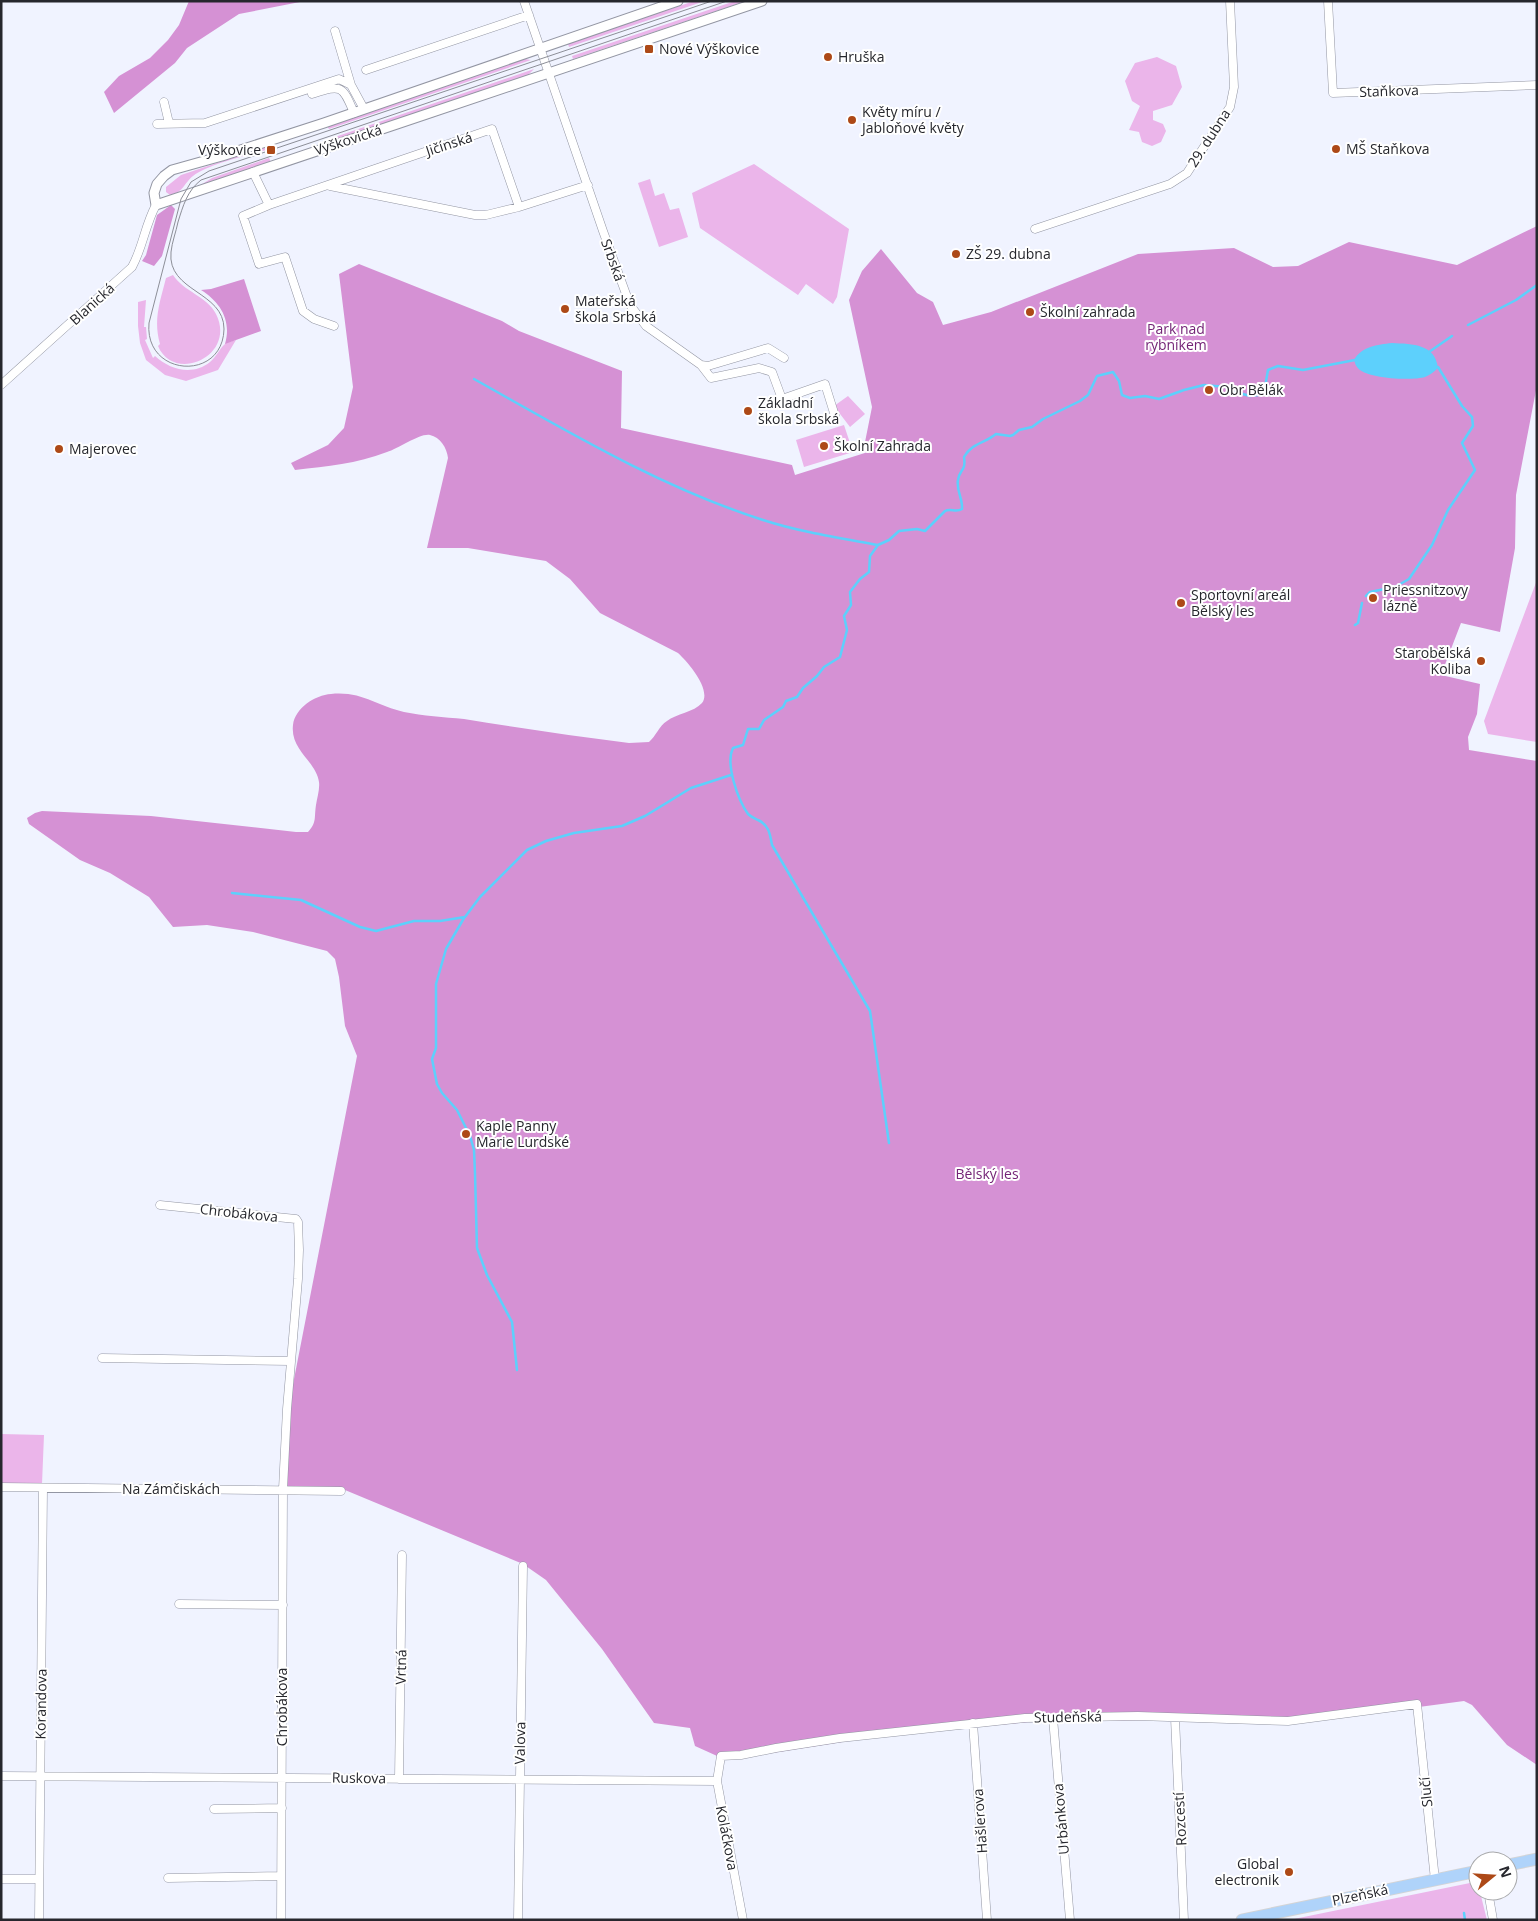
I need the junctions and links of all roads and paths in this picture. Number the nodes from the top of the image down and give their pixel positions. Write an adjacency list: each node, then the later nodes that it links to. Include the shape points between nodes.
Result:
1 (524, 1): 6 (street, Srbská)
2 (678, 1): 8 (street, Výškovická)
3 (762, 1): 10 (street, Výškovická)
4 (1230, 1): 25 (street, 29. dubna, via 1234,87 1230,107 1187,173 1170,184)
5 (1328, 1): 12 (street, Staňkova, via 1333,93)
6 (529, 15): 8 (street, Srbská); 9 (street)
7 (335, 30): 11 (street, Výškovická)
8 (540, 48): 10 (street, Srbská); 15 (street, Výškovická)
9 (366, 70)
10 (549, 75): 19 (street, Výškovická); 21 (street, Srbská)
11 (351, 85): 15 (street, Výškovická); 17 (street, via 339,79 205,123)
12 (1537, 85)
13 (312, 94): 16 (street, Výškovická, via 333,88 342,90)
14 (164, 102): 17 (street)
15 (364, 109): 16 (street, Výškovická)
16 (354, 113): 23 (street, Výškovická, via 172,170 157,184 154,193)
17 (169, 123): 18 (street)
18 (156, 124)
19 (253, 172): 22 (street); 23 (street, Výškovická)
20 (328, 185): 22 (street, Jičínská); 24 (street, via 475,215); 24 (street, Jičínská, via 492,129)
21 (588, 185): 24 (street); 28 (street, Srbská, via 630,305 646,326)
22 (269, 205): 26 (street, Jičínská, via 243,216 259,264 285,257 303,311)
23 (156, 206): 29 (street, Blanická, via 132,267)
24 (519, 207)
25 (1035, 229)
26 (334, 326)
27 (784, 358): 28 (street, via 768,348 708,366)
28 (701, 364): 30 (street, Srbská, via 712,378 759,368 772,372 782,399 824,384)
29 (1, 386)
30 (835, 416)
31 (160, 1205): 33 (street, Chrobákova, via 296,1219 299,1250)
32 (102, 1358): 33 (street)
33 (290, 1361): 36 (street, Chrobákova)
34 (1, 1487): 35 (street, Na Zámčiskách)
35 (43, 1488): 36 (street, Na Zámčiskách); 48 (street, Korandova)
36 (283, 1489): 37 (street, Na Zámčiskách); 41 (street, Chrobákova)
37 (341, 1491)
38 (402, 1555): 50 (street, Vrtná)
39 (523, 1566): 51 (street, Valova)
40 (179, 1604): 41 (street)
41 (282, 1605): 49 (street, Chrobákova)
42 (1417, 1704): 44 (street, Studeňská, via 1288,1721); 62 (street, Slučí)
43 (1053, 1718): 44 (street, Studeňská); 45 (street, Studeňská); 69 (street, Urbánkova)
44 (1175, 1718): 70 (street, Rozcestí)
45 (973, 1723): 46 (street, Studeňská); 68 (street, Hašlerova)
46 (721, 1756): 52 (street, Koláčkova)
47 (1, 1776): 48 (street, Ruskova)
48 (40, 1776): 49 (street, Ruskova); 61 (street, Korandova)
49 (282, 1777): 50 (street, Ruskova); 53 (street, Chrobákova)
50 (399, 1779): 51 (street, Ruskova)
51 (519, 1780): 52 (street, Ruskova); 66 (street, Valova)
52 (716, 1781): 67 (street, Koláčkova)
53 (282, 1808): 54 (street); 58 (street, Chrobákova)
54 (214, 1809)
55 (1537, 1859): 56 (main road)
56 (1518, 1863)
57 (1468, 1873): 62 (main road, Plzeňská)
58 (281, 1876): 59 (street); 65 (street, Chrobákova)
59 (168, 1878)
60 (1, 1879): 61 (street)
61 (39, 1880): 64 (street, Korandova)
62 (1435, 1880): 71 (main road, Plzeňská)
63 (1490, 1901): 72 (street)
64 (39, 1920)
65 (281, 1920)
66 (518, 1920)
67 (744, 1920)
68 (987, 1920)
69 (1070, 1920)
70 (1184, 1920)
71 (1242, 1920)
72 (1493, 1920)

